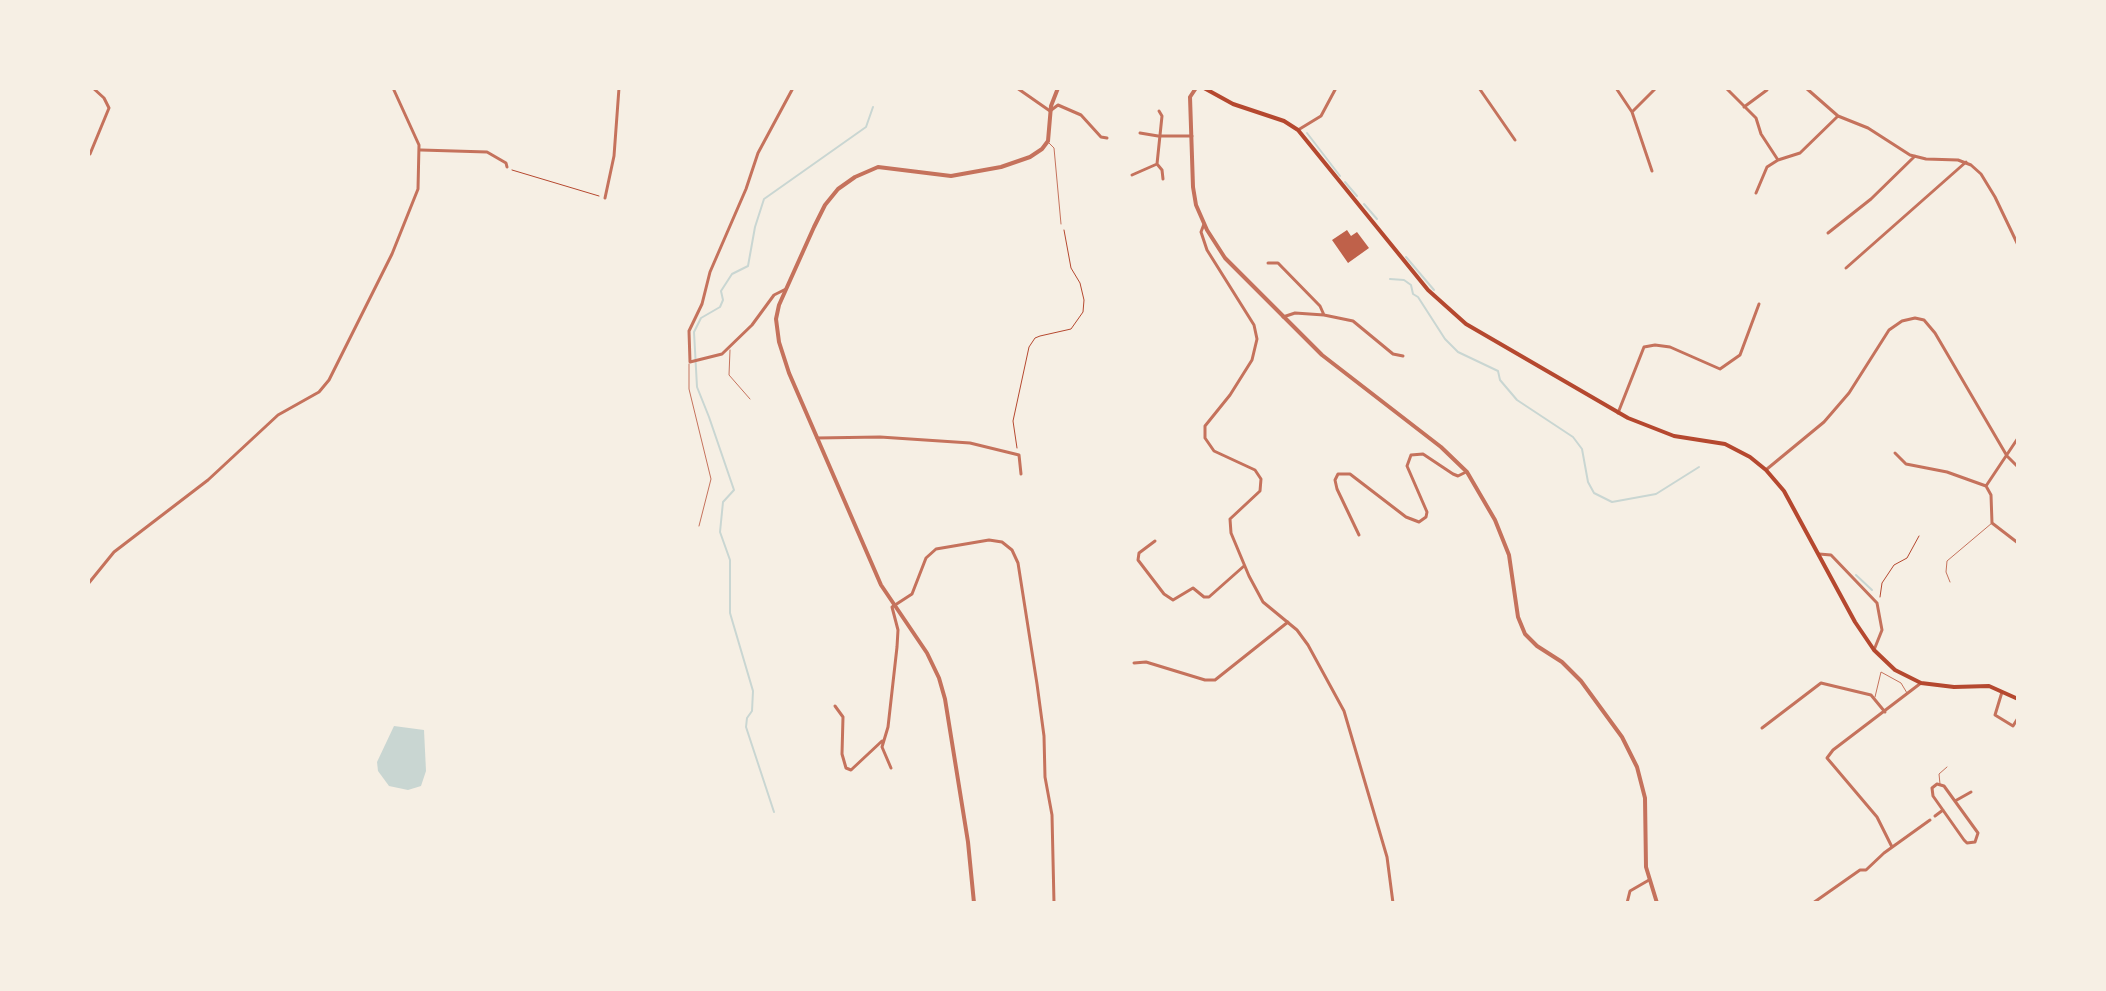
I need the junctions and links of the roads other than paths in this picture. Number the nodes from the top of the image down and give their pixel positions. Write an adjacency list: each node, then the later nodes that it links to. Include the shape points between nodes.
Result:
1 (93, 88): 29 (street, via 109,108)
2 (393, 88): 28 (street)
3 (619, 88): 39 (street)
4 (793, 88): 52 (street, via 758,153 713,264 689,331)
5 (1058, 88): 17 (street)
6 (1196, 88): 24 (street, via 1190,97)
7 (1204, 88): 21 (main road)
8 (1336, 88): 21 (street, via 1321,116)
9 (1479, 88): 26 (street)
10 (1616, 88): 19 (street)
11 (1656, 88): 19 (street)
12 (1726, 88): 16 (street)
13 (1806, 88): 20 (street)
14 (1021, 89): 17 (street)
15 (1767, 90): 16 (street)
16 (1744, 107): 31 (street)
17 (1050, 111): 25 (street, via 1058,105 1081,115); 27 (street)
18 (1159, 111): 23 (street)
19 (1632, 112): 35 (street)
20 (1838, 116): 30 (street); 31 (street, via 1804,150)
21 (1298, 130): 54 (main road, via 1446,309)
22 (1140, 133): 23 (street)
23 (1158, 136): 24 (street); 33 (street)
24 (1192, 136): 41 (street, via 1194,196)
25 (1107, 138)
26 (1515, 140)
27 (1048, 141): 40 (lane, via 1054,148); 46 (street, via 1019,162 962,176 882,167 855,177 825,205)
28 (419, 150): 34 (street, via 487,152); 72 (street, via 414,200 329,380 319,392 278,415 208,480 114,552)
29 (90, 154)
30 (1915, 156): 32 (street); 42 (street)
31 (1778, 160): 38 (street, via 1764,170)
32 (1966, 162): 43 (street, via 1985,181); 45 (street)
33 (1157, 164): 36 (street); 37 (street)
34 (507, 167)
35 (1652, 171)
36 (1132, 175)
37 (1163, 179)
38 (1756, 193)
39 (605, 198)
40 (1061, 224)
41 (1204, 224): 49 (street, via 1225,258); 70 (street, via 1207,250 1256,332 1252,360 1205,426 1214,451 1255,470 1263,483 1230,519)
42 (1828, 233)
43 (2018, 244)
44 (1268, 263): 48 (street, via 1278,263)
45 (1846, 268)
46 (786, 289): 50 (street, via 774,295); 55 (street, via 777,313 777,334)
47 (1759, 304): 54 (street, via 1740,355 1720,369 1670,347 1644,347)
48 (1324, 315): 49 (street); 51 (street, via 1353,321 1393,354)
49 (1283, 317): 61 (street)
50 (730, 348): 52 (street); 53 (lane, via 729,375)
51 (1403, 356)
52 (693, 362): 65 (lane, via 687,380 711,479)
53 (750, 399)
54 (1618, 413): 60 (main road, via 1674,436 1725,444)
55 (817, 438): 62 (street, via 963,442 1019,455); 73 (street, via 881,585)
56 (2018, 438): 58 (street)
57 (1895, 453): 63 (street, via 1906,464)
58 (2007, 456): 59 (street); 60 (street, via 1935,333 1924,320 1910,318 1884,336 1824,422); 63 (street)
59 (2018, 467)
60 (1766, 470): 69 (main road, via 1784,491)
61 (1467, 472): 66 (street, via 1458,476 1423,454 1411,455 1407,466 1427,512 1419,522 1350,474 1338,474 1337,489); 98 (street, via 1509,555 1522,629 1581,681 1637,767 1645,798)
62 (1021, 474)
63 (1986, 486): 64 (street)
64 (1992, 523): 68 (street); 71 (lane, via 1947,561)
65 (699, 526)
66 (1359, 535)
67 (1155, 541): 70 (street, via 1138,560 1173,600 1193,588 1209,597)
68 (2018, 543)
69 (1816, 554): 75 (main road); 75 (street, via 1828,553 1877,603 1882,630)
70 (1245, 566): 74 (street, via 1263,602)
71 (1950, 582)
72 (88, 584)
73 (895, 605): 88 (street, via 891,611 897,647); 99 (street, via 927,653 945,699); 100 (street, via 916,589 926,558 936,549 994,540 1014,553 1043,720)
74 (1288, 622): 76 (street, via 1215,680); 101 (street, via 1308,645 1347,719 1387,857)
75 (1874, 650): 77 (main road, via 1895,670)
76 (1134, 663)
77 (1921, 683): 78 (main road, via 1989,686); 79 (street)
78 (2002, 692): 81 (main road); 84 (street, via 1995,715 2013,726)
79 (1908, 694): 80 (lane, via 1901,683 1881,672); 83 (street)
80 (1875, 697): 83 (street); 86 (street, via 1821,683)
81 (2018, 699)
82 (835, 706): 88 (street, via 843,717 846,768 851,770)
83 (1885, 712): 97 (street, via 1827,758 1877,817)
84 (2018, 718)
85 (2018, 726): 87 (street)
86 (1762, 728)
87 (2018, 735)
88 (882, 741): 90 (street)
89 (1947, 767): 91 (lane, via 1939,774)
90 (891, 768)
91 (1940, 784): 93 (street); 94 (street, via 1932,791)
92 (1971, 792): 93 (street)
93 (1955, 801): 94 (street, via 1978,833 1975,842 1964,840)
94 (1943, 810): 95 (street)
95 (1935, 816)
96 (1930, 820): 97 (street)
97 (1892, 847): 104 (street)
98 (1649, 880): 102 (street, via 1630,891); 103 (street)
99 (974, 903)
100 (1054, 903)
101 (1393, 903)
102 (1627, 903)
103 (1657, 903)
104 (1813, 903)

